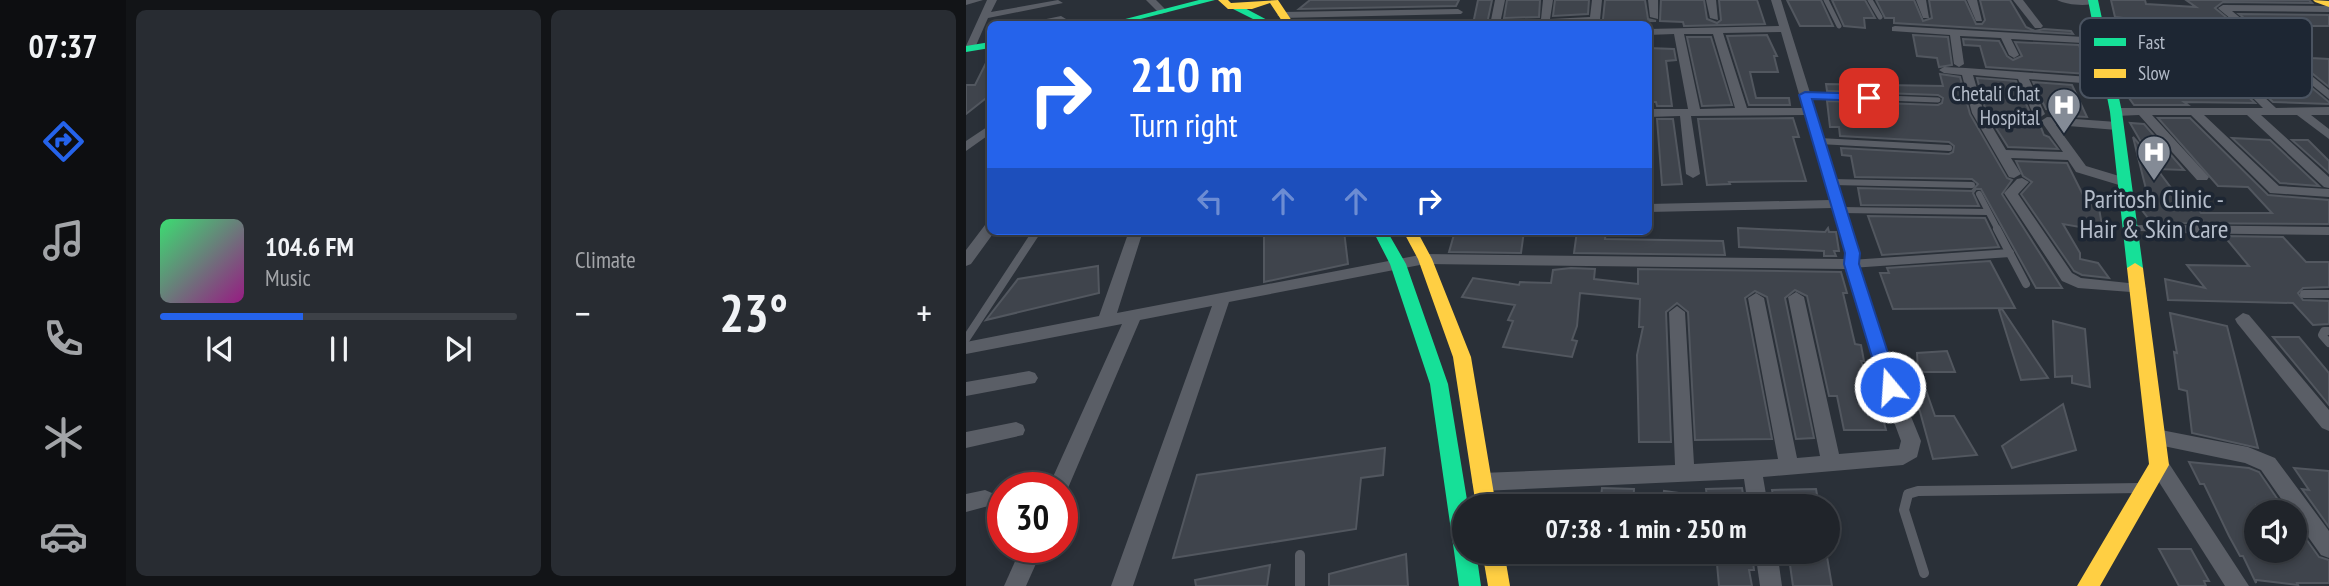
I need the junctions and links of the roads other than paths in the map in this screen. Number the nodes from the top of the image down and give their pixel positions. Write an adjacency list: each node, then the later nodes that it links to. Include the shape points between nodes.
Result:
1 (978, 0): 21 (street)
2 (992, 0): 30 (street)
3 (1210, 0): 26 (street)
4 (1271, 0): 23 (street, via 1252,6); 40 (street)
5 (1380, 0): 28 (street)
6 (1500, 0): 42 (street)
7 (1548, 0): 43 (street)
8 (1597, 0): 44 (street, via 1595,20)
9 (1653, 0): 32 (street)
10 (1711, 0): 34 (street)
11 (1776, 0): 47 (street)
12 (1826, 0): 45 (lane)
13 (1870, 0): 33 (lane)
14 (1921, 0): 31 (street)
15 (1972, 0): 37 (street)
16 (2018, 0): 46 (street)
17 (2064, 0): 20 (street)
18 (2213, 0): 25 (street)
19 (2318, 0): 24 (street)
20 (2093, 1)
21 (966, 2)
22 (1058, 3): 30 (street)
23 (1228, 4): 26 (street); 40 (street)
24 (2329, 4)
25 (2223, 8): 27 (street); 35 (street)
26 (1155, 9): 39 (street)
27 (2329, 9)
28 (1374, 12): 29 (street); 40 (street); 41 (street)
29 (1458, 12)
30 (985, 16): 51 (street)
31 (1926, 16)
32 (1656, 17)
33 (1881, 17)
34 (1715, 18)
35 (2235, 18)
36 (1061, 19): 38 (street)
37 (1979, 19)
38 (1047, 21)
39 (1125, 21)
40 (1280, 21)
41 (1370, 21)
42 (1496, 21)
43 (1545, 21)
44 (1578, 21)
45 (1839, 26)
46 (2038, 26)
47 (1785, 29): 50 (street); 69 (street)
48 (1895, 29): 54 (street)
49 (987, 30): 51 (street)
50 (1717, 31): 53 (street); 71 (street)
51 (977, 32): 58 (street)
52 (1652, 32): 53 (street)
53 (1679, 32): 75 (street)
54 (1955, 33): 55 (street); 60 (street)
55 (2005, 37): 56 (street); 59 (street)
56 (2080, 42)
57 (987, 46): 58 (street)
58 (968, 49)
59 (2014, 55)
60 (1963, 68): 61 (street); 62 (street); 86 (street, via 1978,113)
61 (1944, 69)
62 (2022, 76): 63 (street); 79 (street)
63 (2080, 79)
64 (2312, 82): 65 (street)
65 (2329, 96)
66 (2112, 98): 80 (street)
67 (2260, 98): 72 (street)
68 (1938, 100): 69 (lane)
69 (1807, 103): 71 (street); 83 (street)
70 (2329, 111): 73 (street)
71 (1742, 112): 75 (street)
72 (2274, 112): 73 (street); 78 (street)
73 (2301, 112): 82 (street)
74 (1652, 113): 75 (street)
75 (1690, 113): 88 (street)
76 (2143, 113): 77 (street); 80 (street); 89 (street)
77 (2195, 113): 78 (street); 94 (street, via 2275,190)
78 (2252, 113): 92 (street)
79 (2039, 114)
80 (2116, 119): 87 (street, via 2049,120); 91 (street)
81 (987, 131): 84 (street)
82 (2329, 135)
83 (1819, 141): 85 (lane); 90 (street)
84 (966, 147)
85 (1949, 148)
86 (2003, 155): 87 (street); 112 (street, via 2018,178 2011,193 2067,277 2078,284)
87 (2069, 156): 91 (street, via 2084,171)
88 (1693, 174)
89 (2202, 177)
90 (1832, 182): 93 (lane); 96 (street)
91 (2124, 182): 99 (street)
92 (2329, 184)
93 (1972, 185)
94 (2329, 193)
95 (1979, 194): 98 (lane)
96 (1839, 207): 97 (street); 98 (lane); 110 (street, via 1853,253)
97 (1652, 208)
98 (1988, 212): 106 (lane)
99 (2130, 228): 100 (lane); 112 (street)
100 (2329, 231)
101 (987, 232): 108 (street)
102 (1034, 235): 123 (lane)
103 (1135, 235): 121 (street)
104 (1382, 235): 109 (street)
105 (1412, 235): 107 (street)
106 (2010, 253): 110 (lane); 111 (lane)
107 (1424, 259): 109 (street); 110 (street); 138 (street, via 1462,357)
108 (966, 261)
109 (1398, 264): 115 (street); 140 (street, via 1443,398)
110 (1851, 264): 132 (street, via 1911,441 1910,451 1903,457)
111 (2026, 284)
112 (2138, 289): 130 (street)
113 (2304, 294): 114 (lane)
114 (2329, 295)
115 (1223, 298): 119 (street); 152 (street)
116 (1756, 298): 134 (street)
117 (1796, 298): 132 (street)
118 (1677, 312): 137 (street)
119 (1134, 315): 121 (street); 136 (street)
120 (2243, 318): 128 (street)
121 (1106, 321): 125 (street)
122 (2329, 331): 124 (lane, via 2322,335)
123 (966, 340)
124 (2329, 342)
125 (966, 348)
126 (1029, 378): 127 (street)
127 (966, 389)
128 (2329, 423)
129 (1016, 429): 131 (street)
130 (2156, 437): 133 (street); 143 (street, via 2248,455 2268,464)
131 (966, 440)
132 (1831, 463): 134 (street)
133 (2160, 465): 139 (street); 159 (street)
134 (1789, 466): 135 (street)
135 (1752, 470): 137 (street); 142 (street)
136 (1065, 472)
137 (1685, 472): 138 (street)
138 (1482, 481): 141 (street)
139 (2146, 488): 149 (street); 150 (lane, via 1908,494 1904,510)
140 (1457, 494)
141 (1484, 494)
142 (1756, 494)
143 (2329, 548)
144 (1300, 555): 153 (lane)
145 (1025, 563): 151 (street)
146 (1467, 564): 154 (street)
147 (1495, 564): 155 (street)
148 (1768, 564): 156 (street)
149 (2101, 564): 157 (street); 158 (street)
150 (1924, 573)
151 (1015, 586)
152 (1122, 586)
153 (1300, 586)
154 (1470, 586)
155 (1499, 586)
156 (1772, 586)
157 (2088, 586)
158 (2112, 586)
159 (2238, 586)

